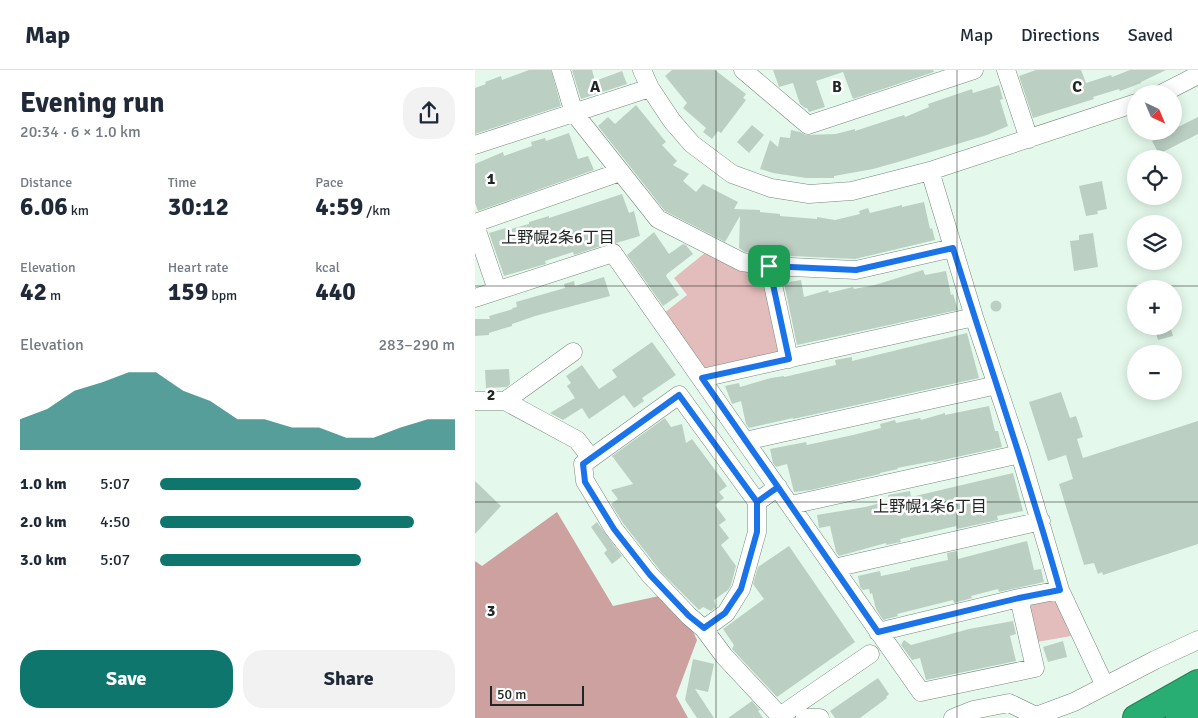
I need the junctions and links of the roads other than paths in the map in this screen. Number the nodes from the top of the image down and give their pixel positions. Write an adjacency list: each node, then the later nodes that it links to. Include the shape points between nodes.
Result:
1 (561, 70): 10 (street)
2 (642, 70): 8 (street)
3 (743, 70): 4 (street, via 808,125)
4 (974, 70)
5 (1006, 70): 11 (street)
6 (1198, 75): 7 (street)
7 (1179, 85)
8 (650, 88): 10 (street); 13 (street, via 672,121 693,144 732,174 771,188 809,194 852,191)
9 (1127, 107): 11 (street)
10 (574, 113): 12 (street); 14 (street)
11 (1029, 139): 13 (street)
12 (475, 145)
13 (930, 171): 16 (street)
14 (620, 172): 15 (street); 17 (street, via 658,219 742,262)
15 (475, 224): 18 (street)
16 (953, 248): 17 (street, via 856,270); 20 (street)
17 (769, 266): 22 (street)
18 (497, 290): 19 (street); 23 (street, via 613,253)
19 (475, 298)
20 (974, 317): 22 (street); 24 (street)
21 (573, 352): 26 (street)
22 (789, 359): 23 (street)
23 (702, 378): 27 (street)
24 (997, 385): 27 (street); 28 (street)
25 (475, 401): 26 (street)
26 (505, 401): 29 (street, via 577,440)
27 (745, 441): 30 (street)
28 (1020, 454): 32 (street); 33 (street)
29 (591, 458): 31 (street, via 679,395); 37 (street, via 583,464 585,482 614,529 650,575)
30 (778, 487): 31 (street); 32 (street)
31 (757, 502): 37 (street, via 757,532 741,589 725,613)
32 (791, 505): 34 (street)
33 (1041, 521): 34 (street); 35 (street)
34 (834, 568): 38 (street)
35 (1060, 590): 36 (street); 42 (street)
36 (1019, 598): 38 (street); 38 (street, via 1035,668 921,692)
37 (704, 628): 44 (street, via 724,656)
38 (878, 632)
39 (1198, 640): 42 (street)
40 (869, 654): 44 (street)
41 (1198, 682): 49 (highway)
42 (1105, 686): 45 (street)
43 (1198, 708): 50 (highway)
44 (781, 717)
45 (1033, 717): 48 (street, via 1009,703 973,710)
46 (805, 718): 47 (street)
47 (820, 718)
48 (953, 718)
49 (1137, 718)
50 (1179, 718)

